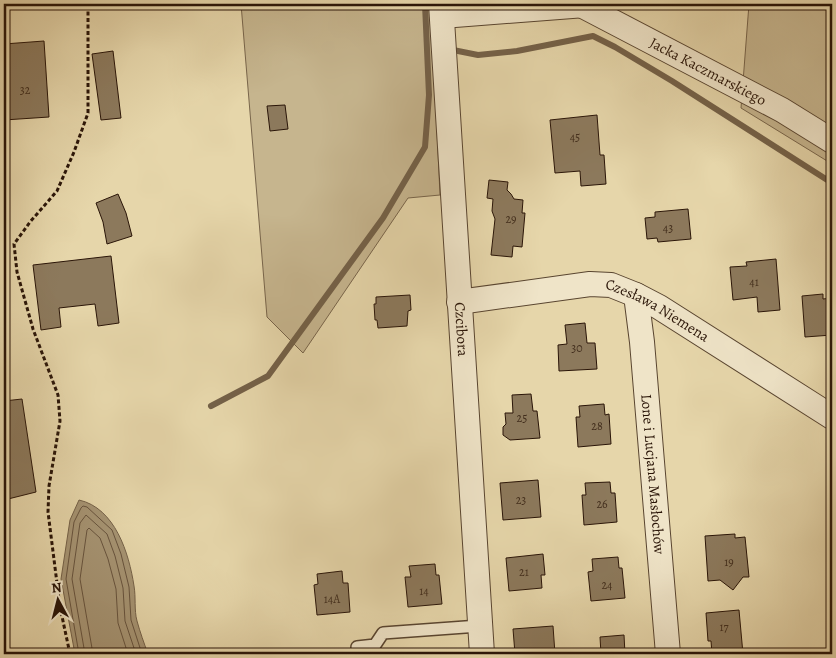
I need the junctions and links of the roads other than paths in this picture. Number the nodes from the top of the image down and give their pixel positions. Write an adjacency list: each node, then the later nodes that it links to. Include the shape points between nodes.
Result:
1 (594, 5): 2 (street); 3 (street, Jacka Kaczmarskiego)
2 (442, 10): 5 (street, Czcibora)
3 (832, 141)
4 (636, 295): 5 (street, Czesława Niemena, via 611,285 590,284); 6 (street, Czesława Niemena); 10 (street, Lone i Lucjana Masłochów)
5 (459, 302): 7 (street, Czcibora)
6 (832, 417)
7 (479, 626): 8 (lane, via 383,633 375,645); 9 (street, Czcibora)
8 (357, 647)
9 (482, 654)
10 (668, 654)

